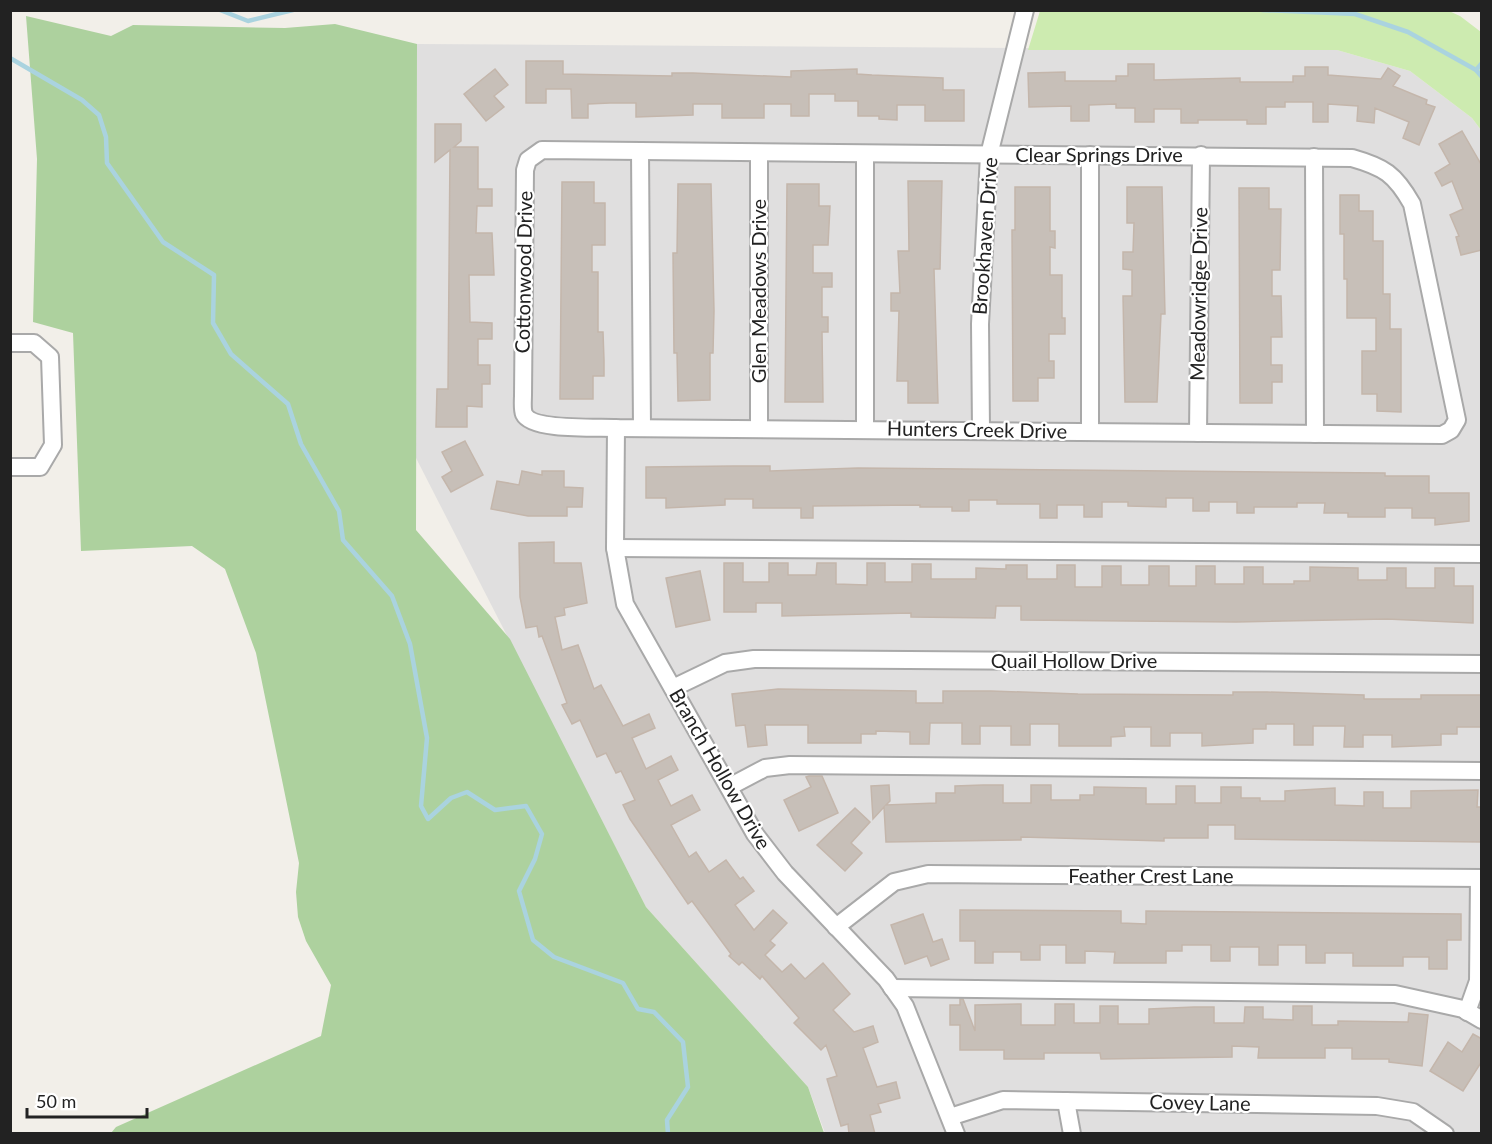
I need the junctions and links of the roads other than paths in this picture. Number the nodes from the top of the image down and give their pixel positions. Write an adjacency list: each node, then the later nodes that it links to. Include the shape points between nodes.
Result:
1 (1024, 10): 6 (street, Brookhaven Drive)
2 (640, 151): 3 (street, Clear Springs Drive); 4 (street, Clear Springs Drive); 13 (street)
3 (535, 153): 11 (street, Cottonwood Drive, via 525,170)
4 (759, 153): 5 (street, Clear Springs Drive); 14 (street, Glen Meadows Drive)
5 (865, 154): 6 (street, Clear Springs Drive); 15 (street)
6 (989, 155): 7 (street, Clear Springs Drive); 17 (street, Brookhaven Drive, via 980,324)
7 (1090, 155): 8 (street, Clear Springs Drive); 18 (street)
8 (1201, 155): 9 (street, Clear Springs Drive); 19 (street, Meadowridge Drive)
9 (1314, 156): 16 (street, Clear Springs Drive, via 1352,158 1380,166 1399,182 1412,204 1457,411); 20 (street)
10 (10, 343): 21 (street, via 34,343 50,357 53,445 39,467)
11 (523, 395): 12 (street, Hunters Creek Drive, via 524,413 529,420 545,425)
12 (616, 428): 13 (street, Hunters Creek Drive); 22 (street, Branch Hollow Drive)
13 (642, 428): 14 (street, Hunters Creek Drive)
14 (759, 429): 15 (street, Hunters Creek Drive)
15 (865, 429): 17 (street, Hunters Creek Drive)
16 (1451, 429): 20 (street, Hunters Creek Drive, via 1442,435)
17 (981, 430): 18 (street, Hunters Creek Drive)
18 (1090, 432): 19 (street, Hunters Creek Drive)
19 (1198, 433): 20 (street, Hunters Creek Drive)
20 (1315, 434)
21 (10, 467)
22 (615, 548): 23 (street); 25 (street, Branch Hollow Drive, via 625,604)
23 (1482, 554)
24 (1482, 664): 25 (street, Quail Hollow Drive, via 754,659 725,663)
25 (673, 688): 27 (street, Branch Hollow Drive)
26 (1482, 771): 27 (street, via 790,765 765,768)
27 (729, 787): 29 (street, Branch Hollow Drive, via 754,834)
28 (1480, 878): 29 (street, Feather Crest Lane, via 928,874 894,882); 31 (street)
29 (837, 927): 30 (street, Branch Hollow Drive)
30 (892, 988): 31 (street, via 1395,994 1423,998); 33 (street, Branch Hollow Drive, via 904,1006)
31 (1474, 1016)
32 (1066, 1101): 33 (street, Covey Lane, via 1003,1100); 35 (street); 36 (street, Covey Lane, via 1377,1106 1413,1112)
33 (950, 1117): 34 (street, Branch Hollow Drive)
34 (956, 1134)
35 (1072, 1134)
36 (1445, 1134)

